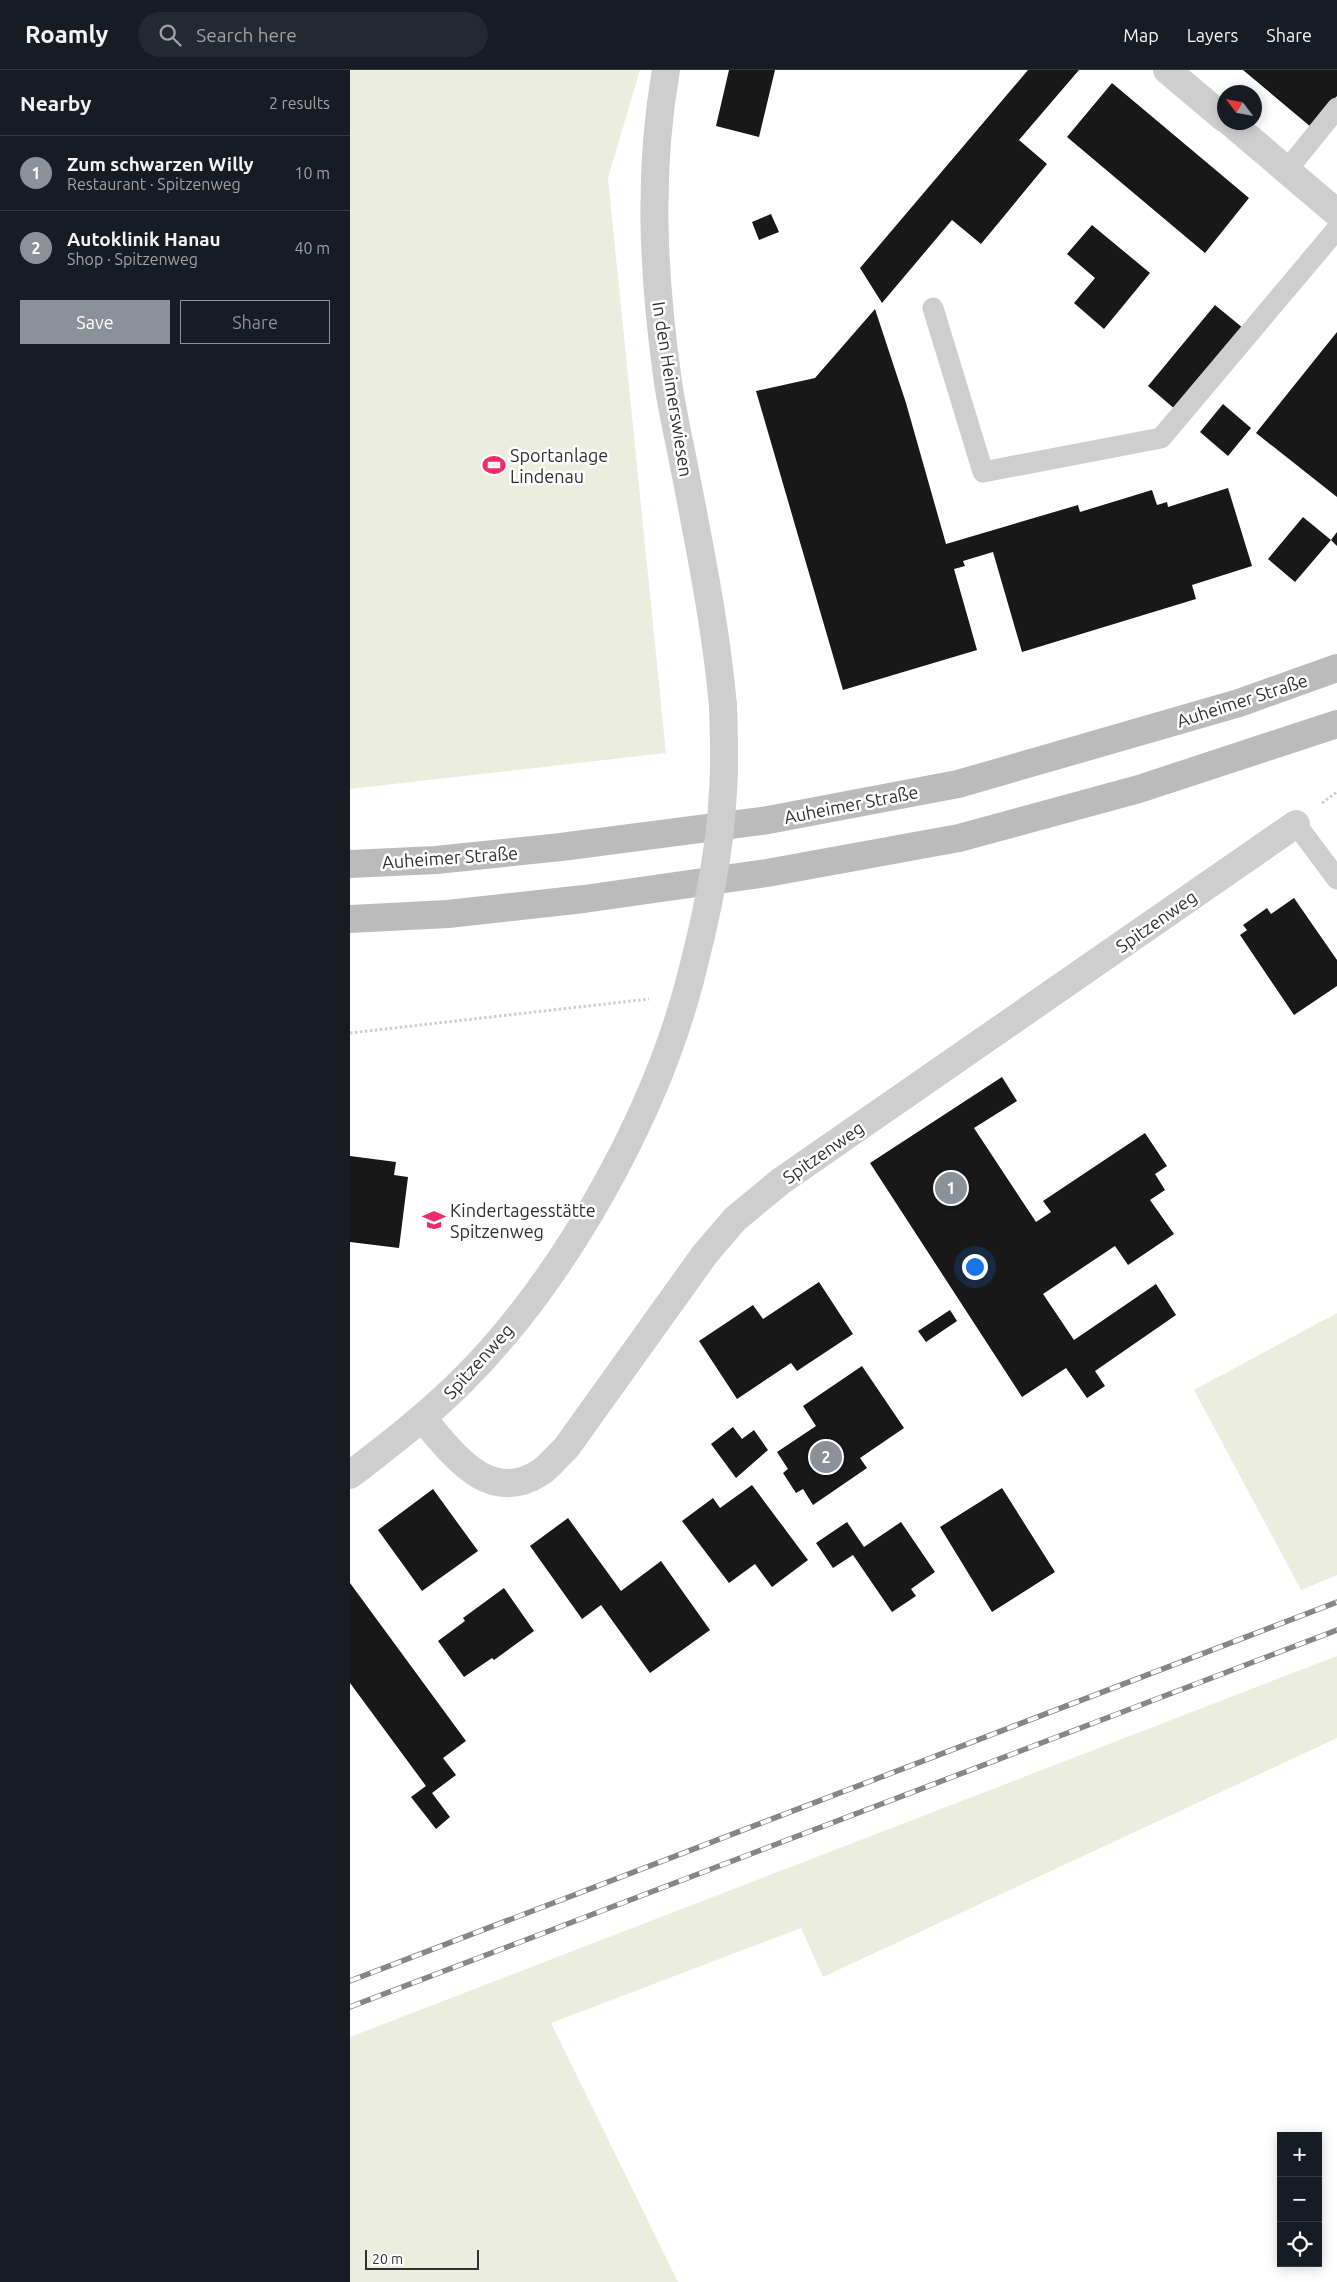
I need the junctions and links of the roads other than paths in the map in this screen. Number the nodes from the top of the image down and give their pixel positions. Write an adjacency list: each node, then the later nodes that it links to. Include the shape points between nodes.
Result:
1 (666, 70): 16 (street, In den Heimerswiesen, bridge, via 654,155 653,233 658,298 667,377 717,646 723,706 724,775 720,834 702,937)
2 (1167, 70): 4 (street)
3 (1337, 108): 6 (lane)
4 (1217, 112)
5 (1240, 130): 6 (street)
6 (1287, 170): 7 (street)
7 (1337, 213)
8 (1337, 229): 9 (lane, via 1161,438 1152,440 983,472)
9 (933, 308)
10 (1337, 668): 13 (main road, Auheimer Straße, via 1239,703 958,784 768,820 571,846 436,860)
11 (1337, 724): 15 (main road, via 1139,789 959,838 767,872 584,899 448,914)
12 (1296, 824): 14 (lane); 17 (street, Spitzenweg, via 781,1181 735,1219 705,1254 566,1448 542,1471 521,1482 492,1481 473,1473)
13 (350, 864)
14 (1337, 878)
15 (350, 919)
16 (688, 987): 17 (street, Spitzenweg, via 676,1034 657,1081 590,1213 509,1330)
17 (423, 1419): 18 (street, Spitzenweg)
18 (350, 1475)

